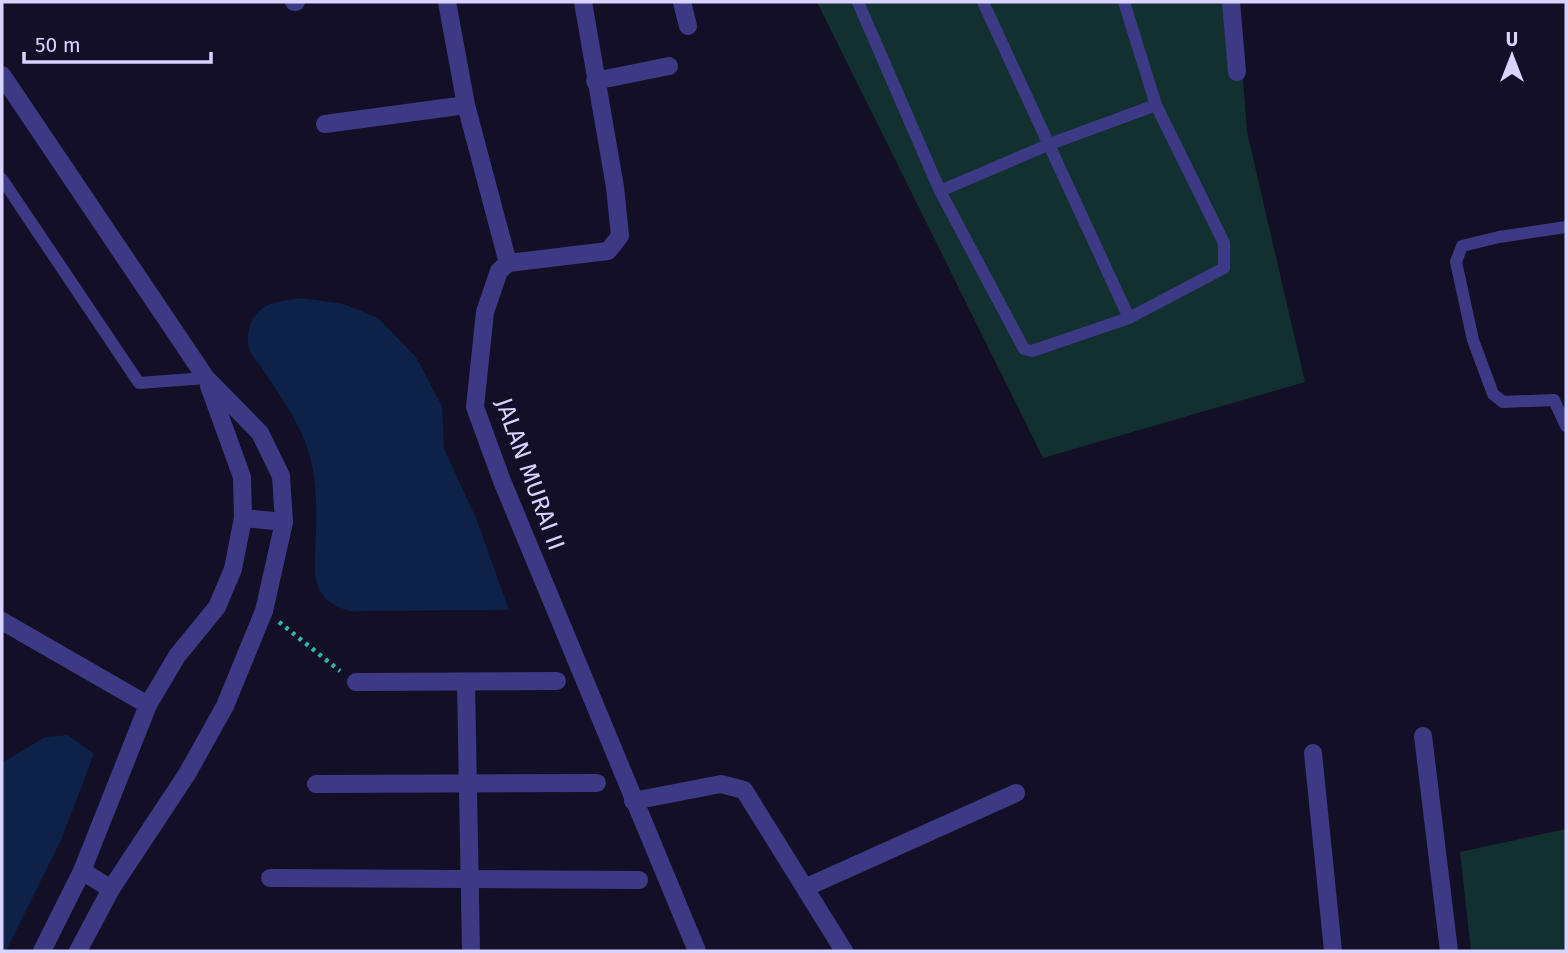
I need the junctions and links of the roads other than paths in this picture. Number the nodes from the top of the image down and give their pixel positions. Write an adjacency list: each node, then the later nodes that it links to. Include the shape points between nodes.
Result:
1 (447, 2): 13 (street)
2 (583, 2): 12 (street)
3 (682, 2): 8 (street)
4 (858, 2): 18 (lane)
5 (983, 2): 16 (lane)
6 (1124, 2): 14 (lane)
7 (1231, 2): 10 (street)
8 (688, 26)
9 (668, 66): 12 (street)
10 (1237, 72)
11 (2, 75): 22 (street)
12 (595, 81): 20 (street, via 615,187 618,242 608,251)
13 (466, 105): 15 (street); 20 (street)
14 (1156, 105): 16 (lane); 21 (lane, via 1224,243 1223,270)
15 (325, 124)
16 (1050, 144): 18 (lane); 21 (lane)
17 (2, 179): 22 (lane, via 139,383)
18 (940, 191): 21 (lane, via 1024,349 1031,351)
19 (1566, 227): 23 (lane, via 1462,246 1456,262 1473,340 1493,394 1503,402 1554,400)
20 (508, 263): 37 (street, JALAN MURAI II, via 499,271 485,312 475,407)
21 (1129, 318)
22 (206, 378): 24 (street, via 242,477); 25 (street, via 260,433 281,476)
23 (1566, 426)
24 (243, 519): 25 (street); 30 (street, via 233,569 217,607 177,656)
25 (284, 522): 43 (street, via 264,611 225,706 187,774)
26 (2, 621): 30 (street)
27 (557, 681): 29 (street)
28 (356, 682): 29 (street)
29 (466, 682): 33 (street)
30 (148, 705): 38 (street)
31 (1423, 736): 50 (street)
32 (1313, 753): 49 (street)
33 (468, 783): 34 (street); 35 (street); 40 (street)
34 (597, 783)
35 (316, 784)
36 (1016, 793): 42 (street)
37 (633, 801): 42 (street, via 721,784 744,790); 47 (street, JALAN MURAI II)
38 (82, 871): 43 (street); 44 (street)
39 (270, 877): 40 (street)
40 (470, 879): 41 (street); 46 (street)
41 (639, 880)
42 (807, 887): 48 (street)
43 (111, 889): 45 (street)
44 (42, 951)
45 (78, 951)
46 (471, 951)
47 (698, 951)
48 (844, 951)
49 (1333, 951)
50 (1449, 951)

